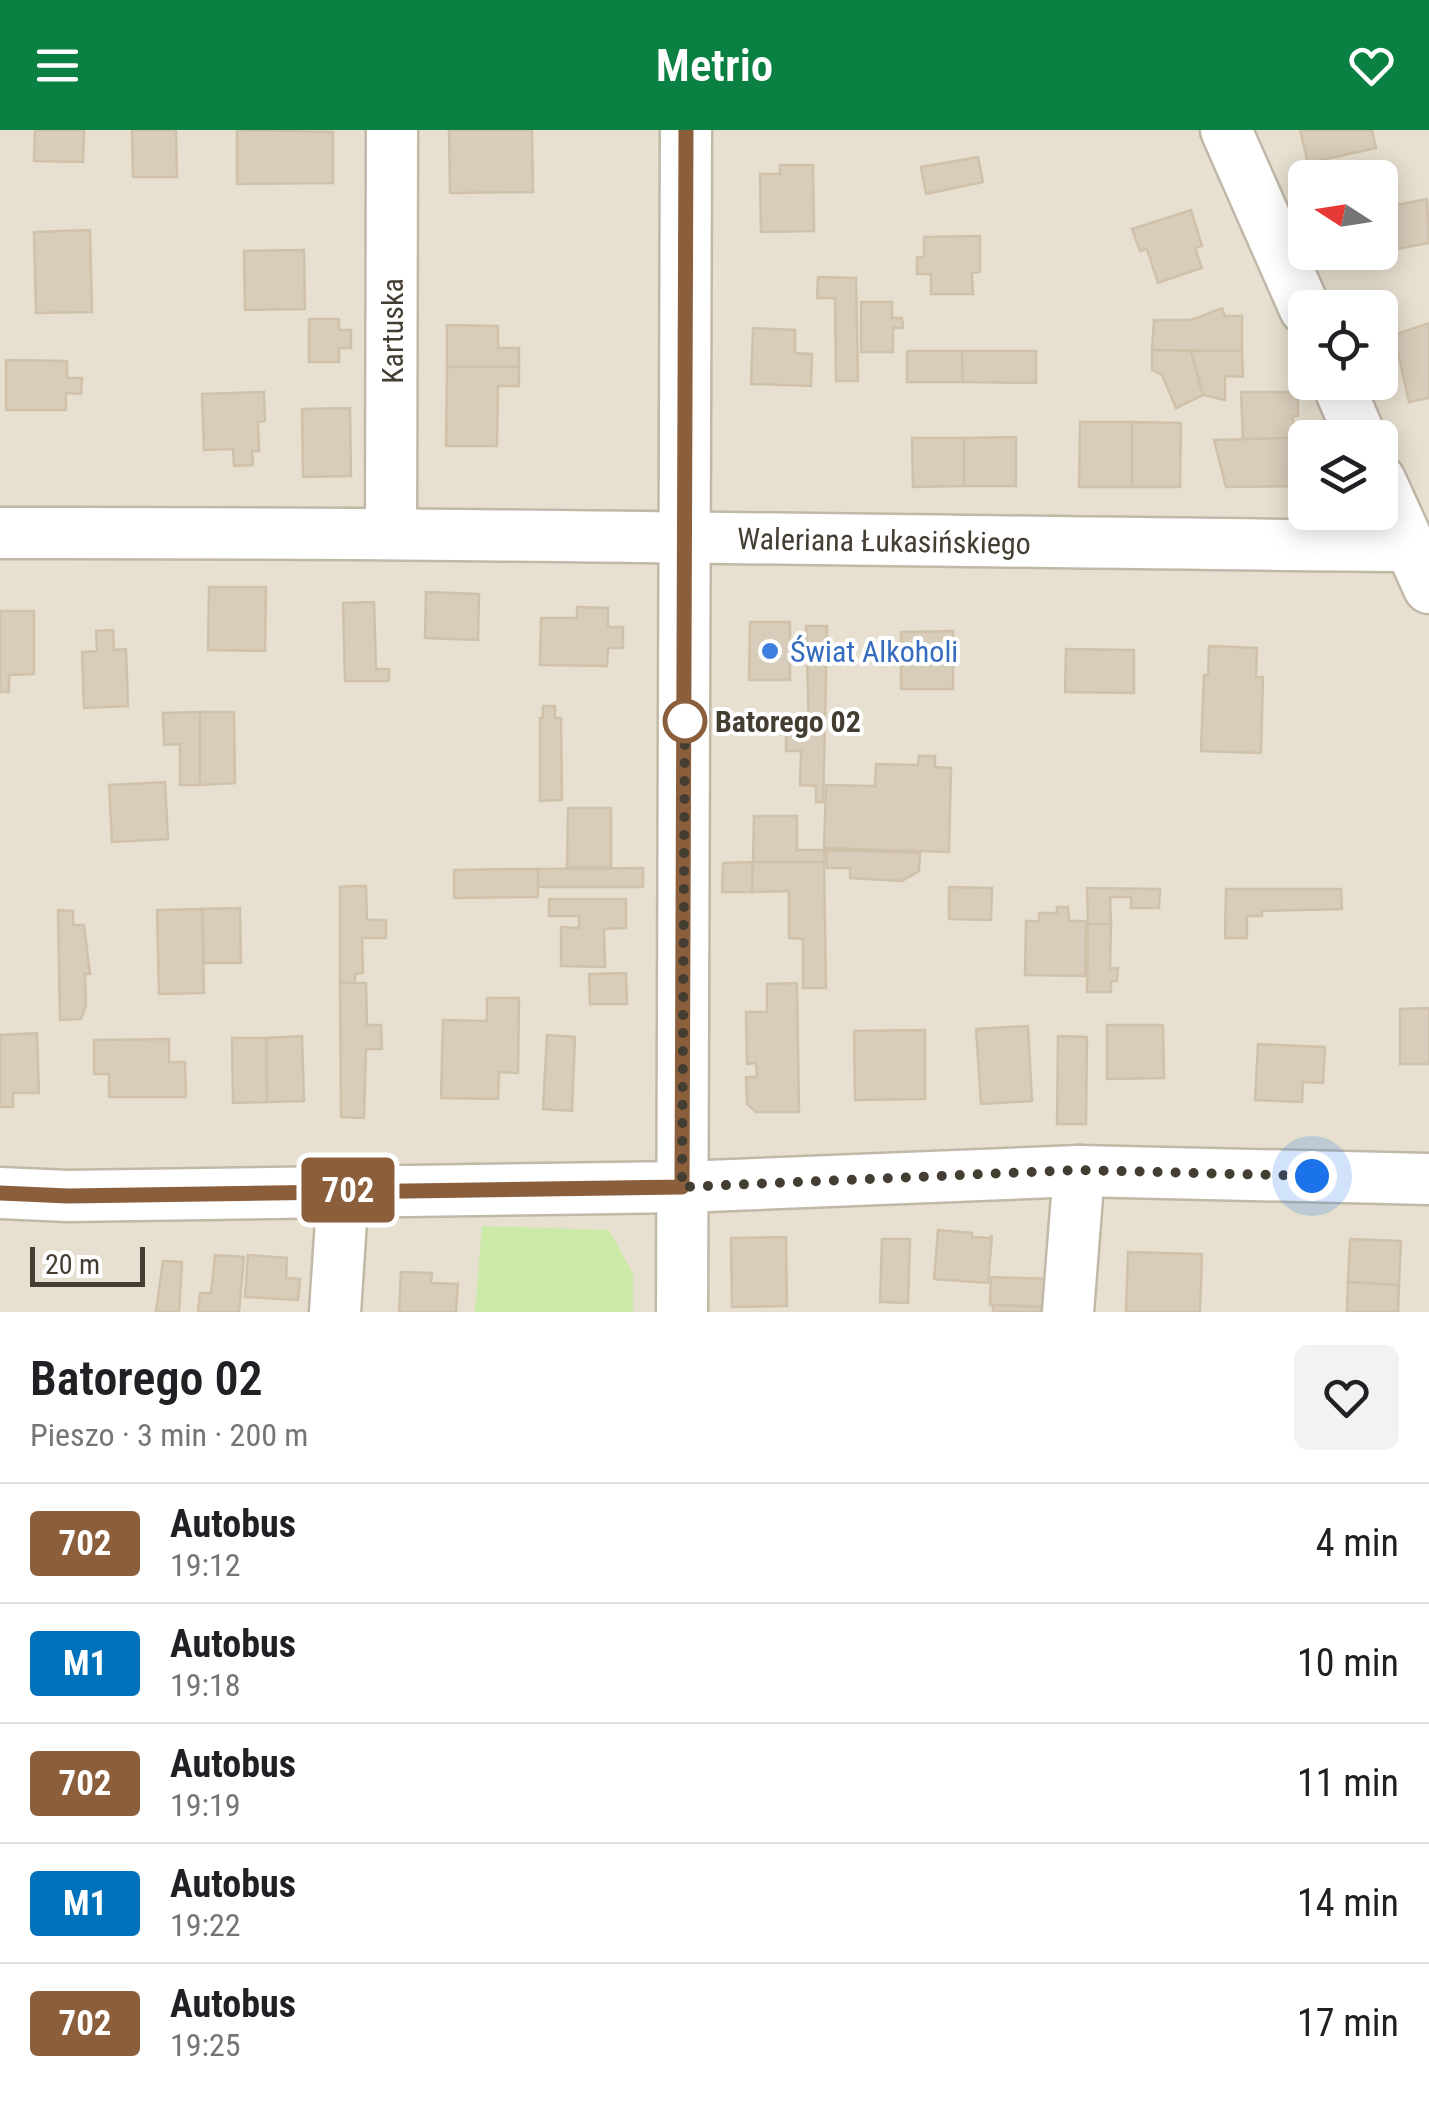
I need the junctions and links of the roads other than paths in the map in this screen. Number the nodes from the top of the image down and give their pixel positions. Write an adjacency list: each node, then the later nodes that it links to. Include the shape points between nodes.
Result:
1 (392, 130): 6 (street, Kartuska)
2 (686, 130): 8 (street)
3 (1226, 130): 4 (street)
4 (1297, 290)
5 (1398, 520): 9 (street)
6 (391, 532): 7 (street, Waleriana Łukasińskiego); 8 (street, Waleriana Łukasińskiego)
7 (0, 533)
8 (686, 539): 9 (street, Waleriana Łukasińskiego); 12 (street)
9 (1419, 567)
10 (1079, 1170): 11 (street); 12 (street); 17 (street)
11 (1429, 1179)
12 (682, 1187): 13 (street); 16 (street)
13 (343, 1190): 14 (street); 15 (street)
14 (0, 1193)
15 (335, 1312)
16 (682, 1312)
17 (1068, 1312)

